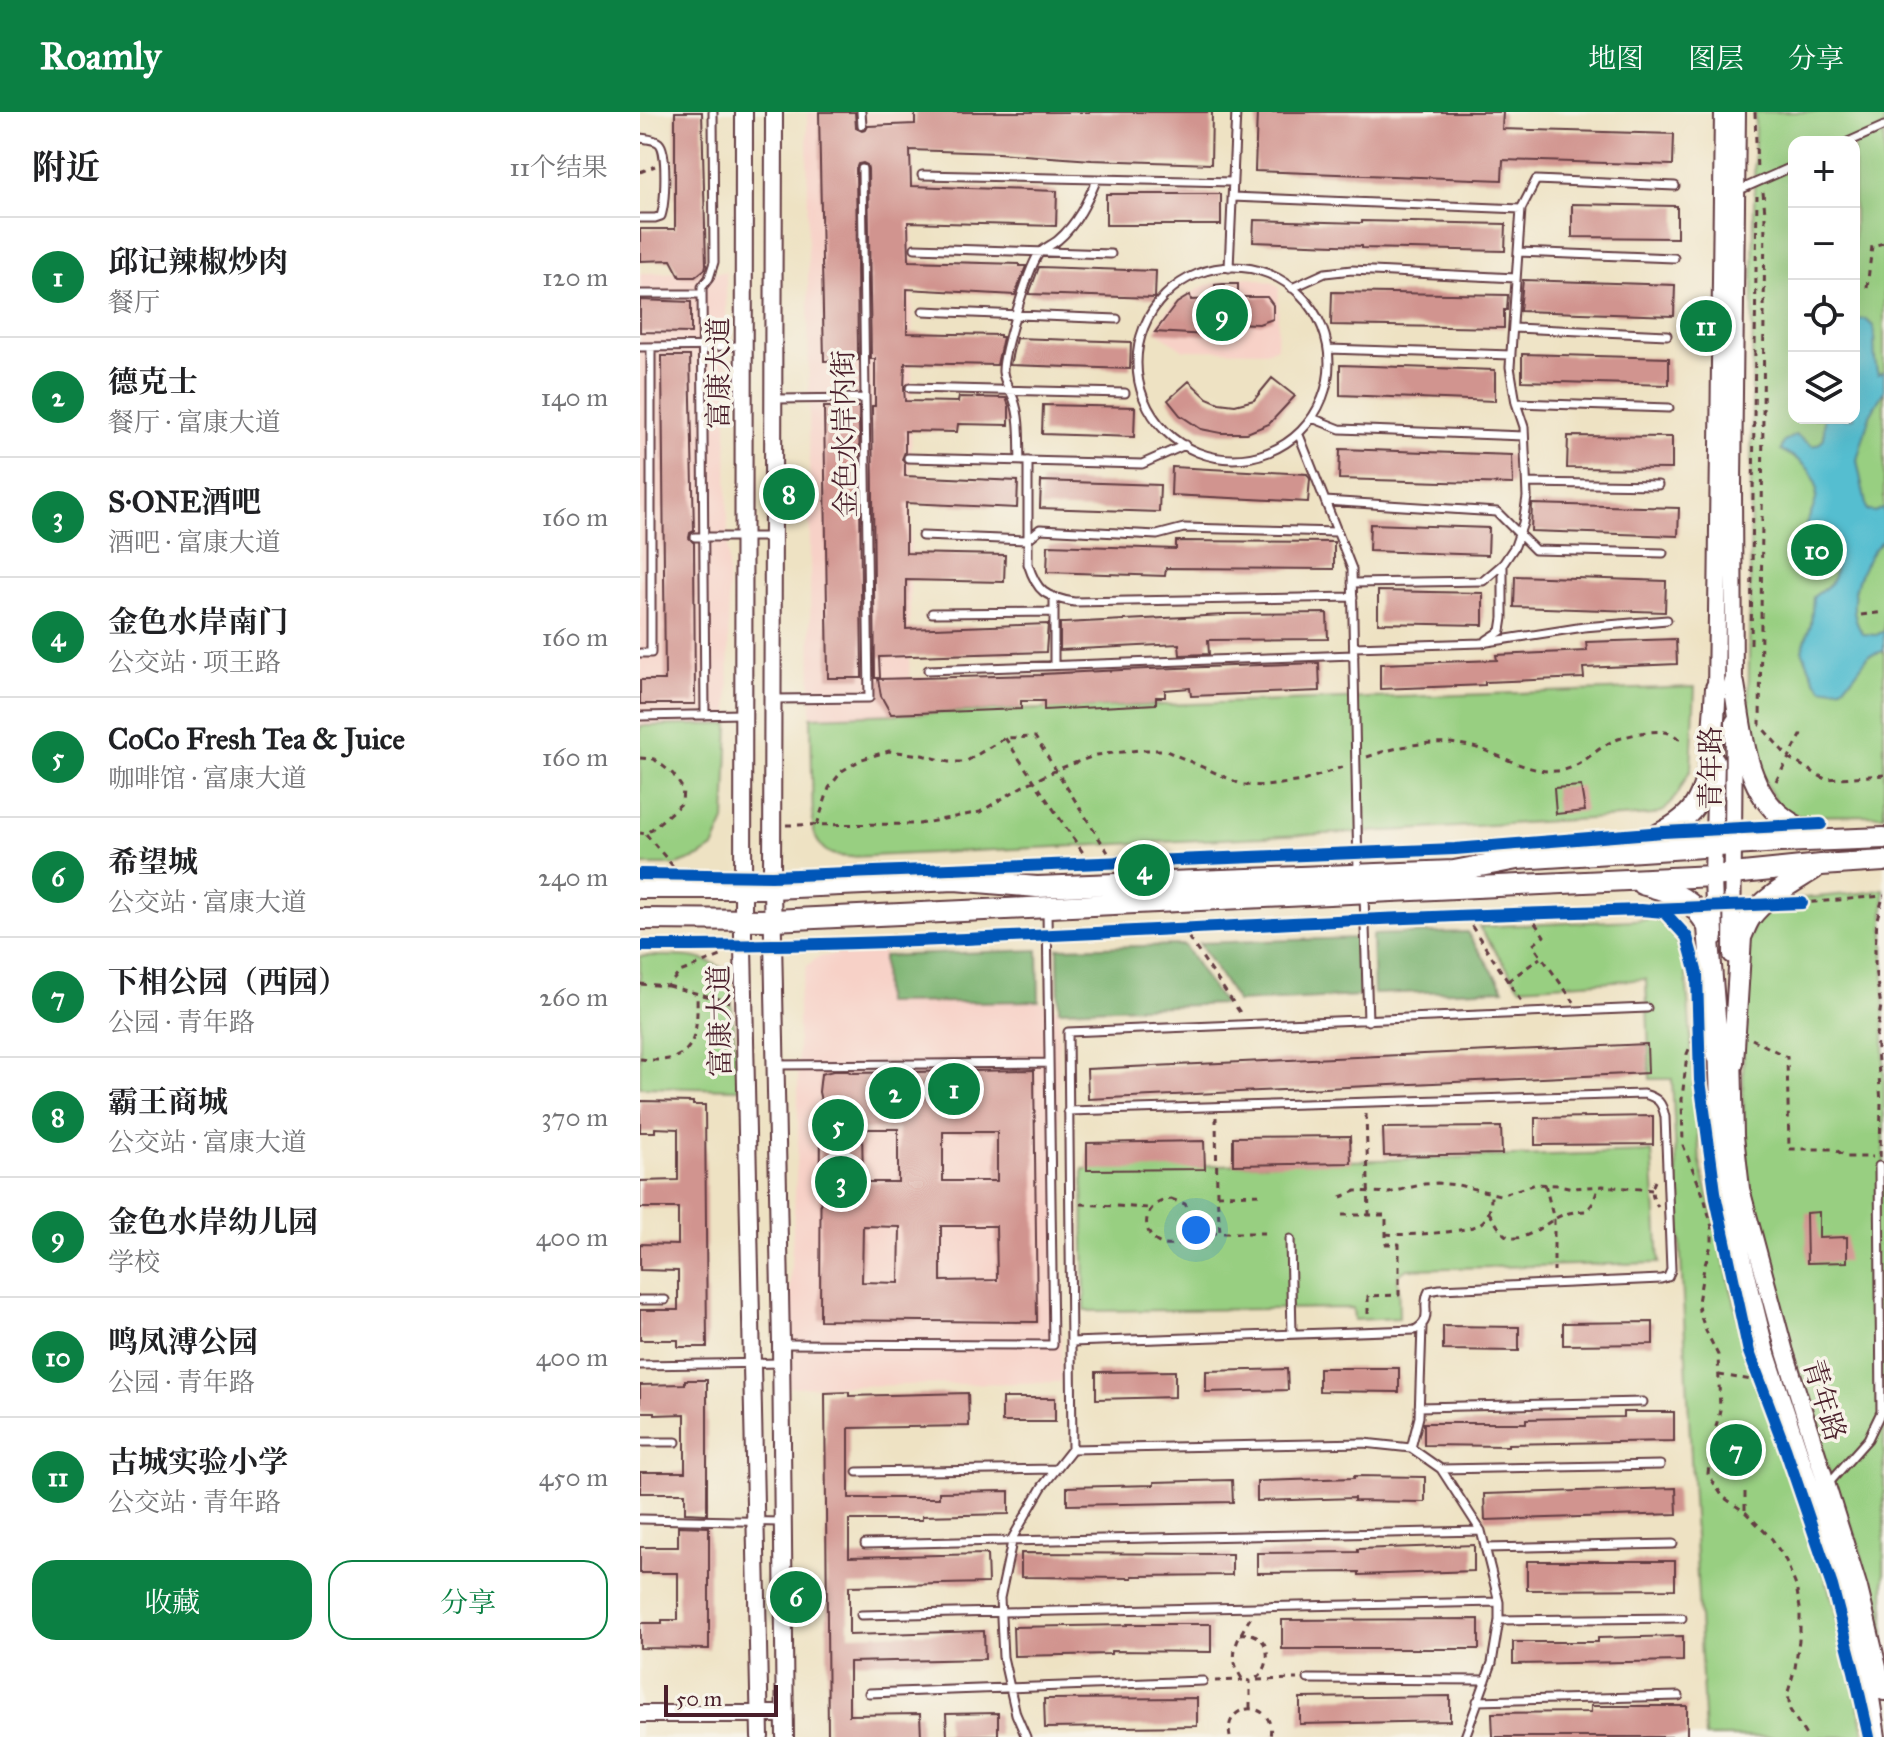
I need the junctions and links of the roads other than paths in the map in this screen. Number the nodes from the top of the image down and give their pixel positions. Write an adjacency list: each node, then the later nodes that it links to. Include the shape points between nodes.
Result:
1 (713, 112): 31 (lane, via 714,262)
2 (744, 112): 37 (street, 富康大道)
3 (774, 112): 47 (street, 富康大道)
4 (861, 112): 8 (lane)
5 (1236, 112): 16 (lane)
6 (1723, 112): 90 (street, 青年路)
7 (1737, 112): 18 (street, 青年路)
8 (862, 125)
9 (1884, 126): 10 (lane)
10 (1860, 137)
11 (640, 138): 21 (lane, via 655,140 664,151 664,208 661,216)
12 (862, 169): 46 (lane, 金色水岸内街)
13 (1788, 169): 18 (lane)
14 (922, 175): 15 (lane)
15 (1097, 179): 16 (lane); 23 (lane, via 1083,211 1059,240)
16 (1233, 182): 19 (lane)
17 (1675, 186): 20 (lane, via 1536,180)
18 (1737, 191): 90 (street, 青年路)
19 (1232, 197): 20 (lane); 27 (lane)
20 (1521, 209): 24 (lane)
21 (640, 218)
22 (915, 248): 23 (lane)
23 (1039, 252): 25 (lane); 33 (lane)
24 (1518, 252): 26 (lane); 28 (lane)
25 (1111, 254)
26 (1674, 258)
27 (1229, 268): 29 (lane, via 1276,276); 55 (lane, via 1185,280 1160,300 1144,326 1136,358 1140,390 1154,419)
28 (1516, 278): 29 (lane, via 1352,270 1325,273); 35 (lane)
29 (1292, 288): 41 (lane, via 1320,320)
30 (640, 294): 31 (lane)
31 (702, 294): 40 (lane)
32 (923, 311): 33 (lane)
33 (1017, 315): 34 (lane); 44 (lane, via 1003,370)
34 (1117, 319)
35 (1513, 328): 36 (lane); 42 (lane)
36 (1667, 335)
37 (744, 346): 40 (lane); 70 (street, 富康大道)
38 (640, 347): 39 (lane)
39 (651, 347): 40 (lane); 49 (lane)
40 (702, 347): 69 (lane)
41 (1329, 349): 42 (lane); 52 (lane, via 1329,381)
42 (1511, 355): 50 (lane)
43 (910, 388): 44 (lane)
44 (1009, 390): 45 (lane); 59 (lane)
45 (1125, 393)
46 (865, 398): 47 (lane); 91 (lane, 金色水岸内街, via 869,698)
47 (773, 399): 71 (street, 富康大道)
48 (640, 400): 49 (lane)
49 (651, 400): 57 (lane)
50 (1516, 403): 51 (lane); 54 (lane)
51 (1669, 408)
52 (1312, 418): 53 (lane); 54 (lane, via 1340,429)
53 (1299, 435): 55 (lane, via 1271,452 1239,460 1207,456); 62 (lane)
54 (1524, 436): 60 (lane)
55 (1185, 445): 59 (lane, via 1142,464)
56 (640, 454): 57 (lane)
57 (651, 454): 64 (lane)
58 (908, 458): 59 (lane)
59 (1024, 461): 72 (lane)
60 (1527, 483): 61 (lane); 67 (lane)
61 (1658, 485)
62 (1325, 501): 65 (lane); 67 (lane, via 1497,512)
63 (640, 517): 64 (lane)
64 (651, 519): 73 (lane)
65 (1337, 532): 72 (lane, via 1184,528 1157,535 1040,529); 77 (lane)
66 (922, 536): 72 (lane)
67 (1519, 536): 75 (lane, via 1535,550); 76 (lane)
68 (661, 537): 73 (lane)
69 (700, 537): 70 (lane); 93 (lane)
70 (744, 537): 71 (lane); 92 (street, 富康大道)
71 (773, 537): 91 (street, 富康大道)
72 (1027, 540): 81 (lane, via 1032,579)
73 (651, 542): 74 (lane); 79 (lane)
74 (640, 546)
75 (1663, 553)
76 (1503, 564): 77 (lane, via 1483,581); 85 (lane, via 1501,631)
77 (1352, 583): 80 (lane)
78 (640, 594): 79 (lane)
79 (651, 594): 87 (lane, via 651,653)
80 (1353, 597): 81 (lane); 86 (lane)
81 (1054, 599): 82 (lane)
82 (1054, 612): 83 (lane); 88 (lane)
83 (932, 613)
84 (1667, 620): 85 (lane)
85 (1481, 643): 86 (lane)
86 (1354, 651): 88 (lane); 103 (lane)
87 (640, 653)
88 (1054, 665): 89 (lane)
89 (928, 670)
90 (1725, 686): 96 (main road, via 1756,782 1784,819); 97 (street, 青年路); 98 (main road, via 1708,776 1691,812 1671,828)
91 (772, 699): 106 (street, 富康大道)
92 (743, 714): 93 (lane); 105 (street, 富康大道)
93 (705, 715): 94 (lane)
94 (640, 716)
95 (1884, 838): 96 (main road)
96 (1823, 840): 97 (main road)
97 (1724, 846): 98 (main road); 101 (street, 青年路)
98 (1618, 853): 103 (main road, via 1517,859)
99 (1884, 861): 100 (main road)
100 (1821, 865): 101 (main road); 115 (main road, via 1781,890 1772,907 1749,919 1741,937)
101 (1723, 875): 102 (main road); 115 (street, 青年路)
102 (1623, 878): 103 (main road); 115 (main road, via 1688,900 1708,927)
103 (1361, 883): 106 (main road, via 1037,887 955,880); 107 (main road); 112 (lane)
104 (640, 888): 105 (main road)
105 (743, 888): 106 (main road); 110 (street, 富康大道)
106 (772, 888): 109 (street, 富康大道)
107 (1047, 907): 109 (main road); 114 (lane)
108 (640, 919): 110 (main road)
109 (773, 920): 110 (main road); 117 (street, 富康大道)
110 (743, 921): 127 (street, 富康大道)
111 (1647, 1008): 112 (lane)
112 (1368, 1021): 113 (lane)
113 (1068, 1032): 114 (lane); 118 (lane)
114 (1049, 1033): 116 (lane)
115 (1725, 1060): 140 (street, 青年路, via 1741,1189); 169 (street, 青年路, via 1720,1132 1726,1186 1765,1348 1767,1379 1847,1598)
116 (1049, 1063): 117 (lane); 126 (lane, via 1053,1345)
117 (774, 1065): 126 (street, 富康大道)
118 (1068, 1111): 123 (lane, via 1657,1097 1665,1117 1668,1277 1429,1291); 125 (lane)
119 (1880, 1162): 140 (lane, via 1881,1412 1868,1439)
120 (1290, 1239): 124 (lane)
121 (640, 1300): 122 (lane)
122 (665, 1300)
123 (1422, 1326): 124 (lane); 131 (lane)
124 (1292, 1334): 125 (lane)
125 (1071, 1342): 135 (lane)
126 (781, 1344): 128 (street, 富康大道)
127 (752, 1363): 128 (lane); 129 (lane); 142 (street, 富康大道)
128 (781, 1363): 143 (street, 富康大道)
129 (640, 1365)
130 (1643, 1402): 131 (lane)
131 (1419, 1407): 134 (lane)
132 (640, 1442): 133 (lane)
133 (676, 1442)
134 (1411, 1448): 135 (lane, via 1364,1443); 138 (lane)
135 (1072, 1449): 137 (lane)
136 (1660, 1465): 138 (lane)
137 (1056, 1469): 139 (lane); 145 (lane)
138 (1441, 1469): 144 (lane)
139 (857, 1472)
140 (1827, 1486): 158 (street, 青年路)
141 (640, 1519): 142 (lane)
142 (755, 1521): 143 (lane); 163 (street, 富康大道)
143 (783, 1522): 164 (street, 富康大道)
144 (1481, 1531): 145 (lane); 148 (lane)
145 (1013, 1541): 146 (lane); 150 (lane)
146 (865, 1544)
147 (1673, 1544): 148 (lane)
148 (1485, 1548): 149 (lane)
149 (1499, 1602): 150 (lane); 153 (lane)
150 (1001, 1612): 151 (lane); 157 (lane)
151 (861, 1615)
152 (1682, 1618): 153 (lane)
153 (1499, 1620): 155 (lane)
154 (1308, 1679): 155 (lane)
155 (1486, 1680): 161 (lane)
156 (1203, 1681): 157 (lane)
157 (1009, 1688): 159 (lane); 167 (lane)
158 (1884, 1692)
159 (869, 1693)
160 (1679, 1696): 161 (lane)
161 (1477, 1701): 168 (lane)
162 (640, 1714): 163 (street)
163 (760, 1714): 164 (street); 165 (street, 富康大道)
164 (785, 1714): 166 (street, 富康大道)
165 (760, 1737)
166 (785, 1737)
167 (1026, 1737)
168 (1465, 1737)
169 (1877, 1737)

